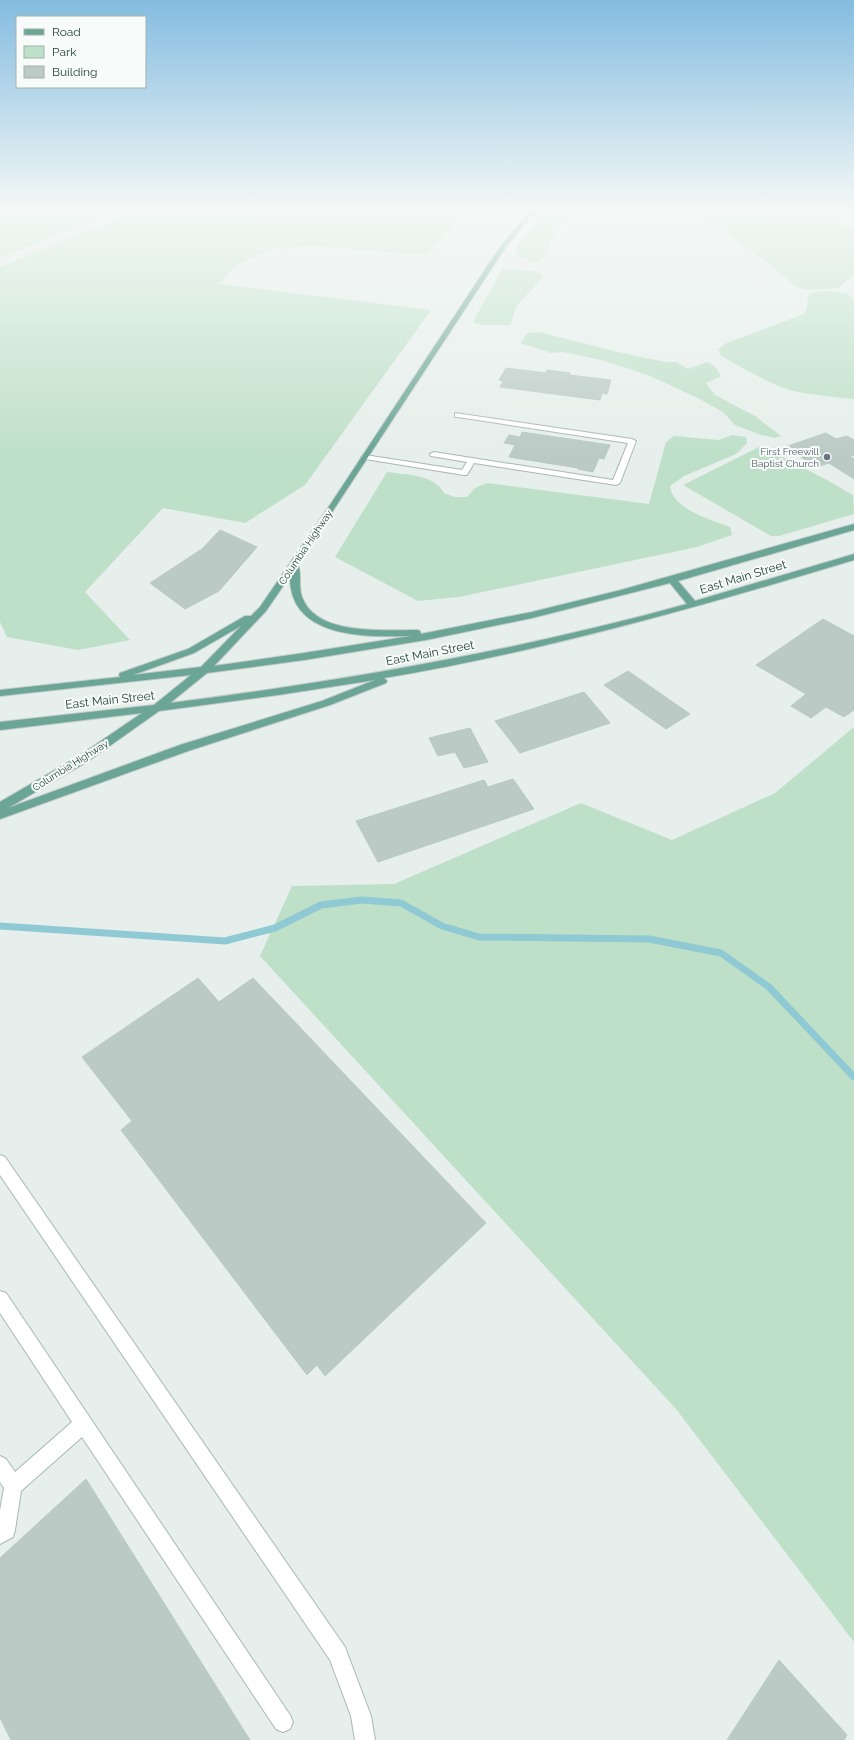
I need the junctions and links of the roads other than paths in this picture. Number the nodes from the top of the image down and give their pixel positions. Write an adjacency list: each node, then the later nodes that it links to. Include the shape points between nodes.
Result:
1 (473, 292): 4 (main road, Columbia Highway)
2 (458, 415): 5 (lane, via 632,441 616,483)
3 (434, 454): 5 (lane)
4 (365, 457): 5 (lane, via 464,473); 8 (main road, Columbia Highway)
5 (472, 460)
6 (854, 527): 9 (main road, East Main Street)
7 (854, 557): 10 (main road, East Main Street)
8 (295, 564): 11 (main road, Columbia Highway); 12 (main road, via 298,600 309,613 322,622 342,630 366,633)
9 (672, 580): 10 (main road); 12 (main road, East Main Street, via 567,608)
10 (693, 605): 14 (main road, East Main Street, via 554,641)
11 (263, 608): 13 (main road, Columbia Highway); 15 (main road, via 191,651)
12 (448, 633): 13 (main road, East Main Street, via 332,653)
13 (204, 670): 15 (main road, East Main Street); 17 (main road, Columbia Highway)
14 (404, 672): 17 (main road, East Main Street, via 277,693); 20 (main road, via 326,703 184,748)
15 (102, 683): 16 (main road, East Main Street)
16 (0, 693)
17 (154, 709): 18 (main road, East Main Street); 19 (main road, Columbia Highway, via 82,759)
18 (0, 726)
19 (0, 807)
20 (0, 815)
21 (0, 1162): 28 (lane, via 338,1654 361,1716)
22 (0, 1300): 23 (lane)
23 (83, 1424): 25 (lane); 27 (lane)
24 (0, 1465): 25 (lane)
25 (13, 1486): 26 (lane, via 6,1530)
26 (0, 1535)
27 (283, 1722)
28 (365, 1740)

